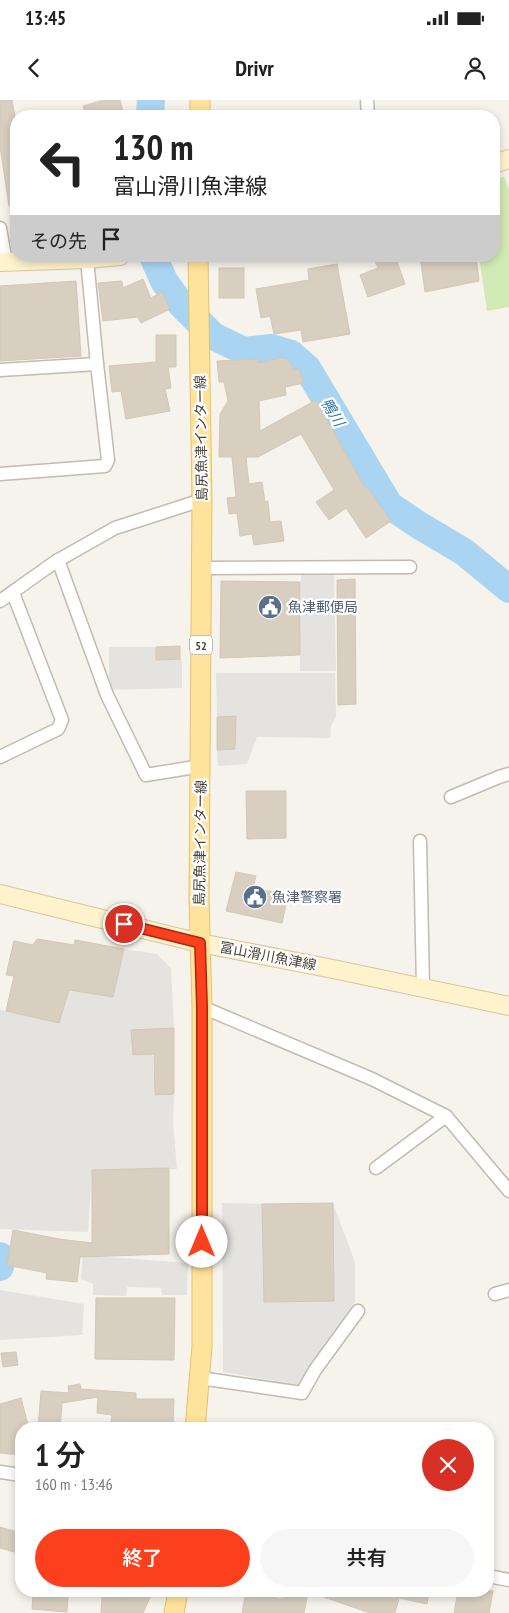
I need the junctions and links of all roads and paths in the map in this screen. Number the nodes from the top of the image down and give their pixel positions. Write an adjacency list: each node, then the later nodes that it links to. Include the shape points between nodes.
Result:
1 (0, 228): 2 (street)
2 (3, 262)
3 (87, 262): 5 (street)
4 (198, 262): 8 (main road, 島尻魚津インター線 / 52)
5 (97, 364): 6 (street); 7 (street, via 108,460 105,466)
6 (0, 370)
7 (0, 474)
8 (202, 500): 9 (street, via 115,528); 11 (main road, 島尻魚津インター線 / 52)
9 (58, 560): 12 (street); 15 (street, via 108,695 146,774)
10 (410, 567): 11 (street)
11 (202, 568): 15 (main road, 島尻魚津インター線 / 52)
12 (13, 593): 13 (street); 14 (street, via 62,720 58,729)
13 (0, 601)
14 (0, 757)
15 (201, 766): 20 (main road, 島尻魚津インター線 / 52)
16 (509, 774): 17 (street)
17 (451, 797)
18 (420, 841): 21 (street)
19 (0, 894): 20 (main road, 富山滑川魚津線)
20 (200, 943): 21 (main road, 富山滑川魚津線); 23 (main road, 島尻魚津インター線 / 52)
21 (423, 988): 22 (main road, 富山滑川魚津線)
22 (509, 1006)
23 (202, 1007): 24 (street, via 372,1079); 30 (main road, 島尻魚津インター線 / 52)
24 (446, 1116): 25 (street); 26 (street)
25 (376, 1168)
26 (509, 1191)
27 (509, 1290): 28 (street)
28 (495, 1294)
29 (358, 1311): 30 (street, via 302,1393)
30 (200, 1378): 31 (main road, 島尻魚津インター線 / 52)
31 (196, 1422)
32 (0, 1472): 33 (street)
33 (15, 1473)
34 (494, 1577): 35 (street)
35 (509, 1580)
36 (177, 1597): 37 (main road)
37 (174, 1613)

